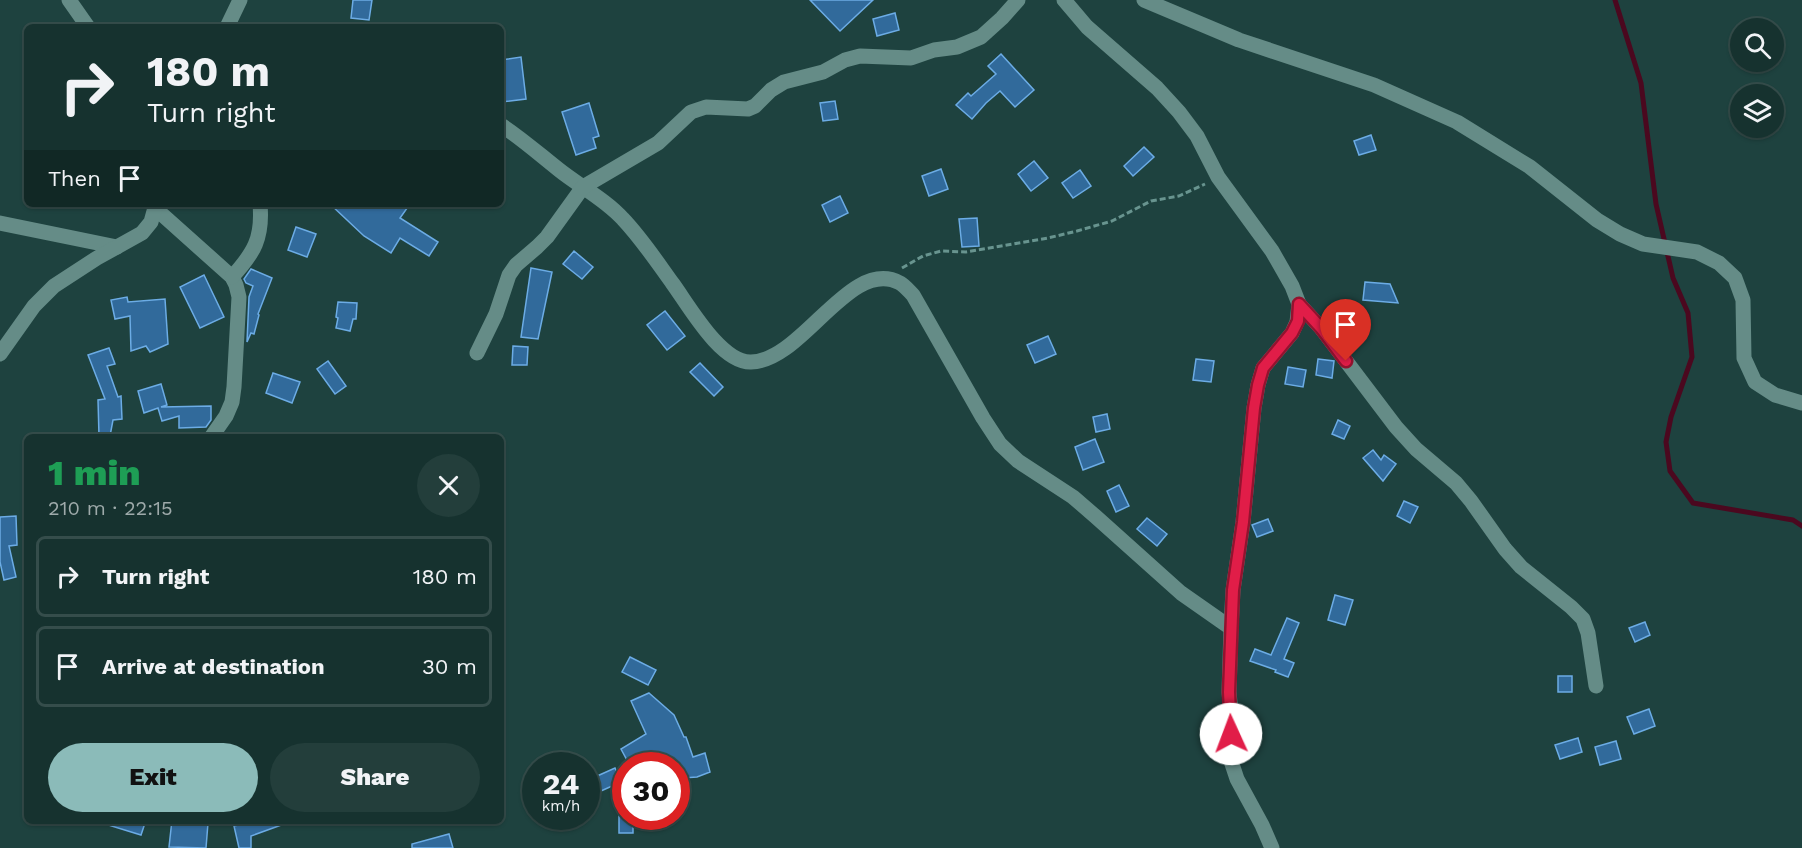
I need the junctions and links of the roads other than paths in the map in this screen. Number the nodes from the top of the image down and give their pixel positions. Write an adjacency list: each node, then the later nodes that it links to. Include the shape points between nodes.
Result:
1 (69, 0): 6 (street)
2 (240, 0): 7 (street)
3 (1018, 0): 9 (street, via 981,37 957,47 911,57 860,56 823,72 784,82 748,109 697,109 658,143)
4 (1064, 0): 16 (street, via 1087,27 1169,100 1197,136 1218,177 1272,251)
5 (1144, 0): 19 (street, via 1239,40 1374,85 1457,122 1530,167 1620,234 1643,244 1697,252 1719,263 1735,278 1743,300 1744,358 1755,382 1775,395)
6 (86, 24)
7 (229, 24)
8 (504, 127): 9 (street)
9 (583, 187): 17 (street, via 547,237 509,275); 21 (street, via 621,217 699,321 736,359 751,362 783,350 846,294 866,282 885,278 901,283 913,295 1000,444 1018,461 1073,497 1181,593)
10 (156, 207): 14 (street, via 142,233)
11 (157, 207): 15 (street)
12 (260, 207): 15 (street, via 261,231 256,246)
13 (0, 223): 14 (street)
14 (117, 247): 18 (street, via 54,286 34,306)
15 (232, 277): 20 (street, via 240,297 234,387 226,416)
16 (1299, 304): 21 (street, via 1298,321 1292,333 1263,368 1258,385); 22 (street, via 1396,427 1456,483 1521,567 1583,619)
17 (477, 352)
18 (0, 354)
19 (1802, 403)
20 (213, 434)
21 (1231, 628): 23 (street, via 1231,761)
22 (1596, 686)
23 (1272, 848)

